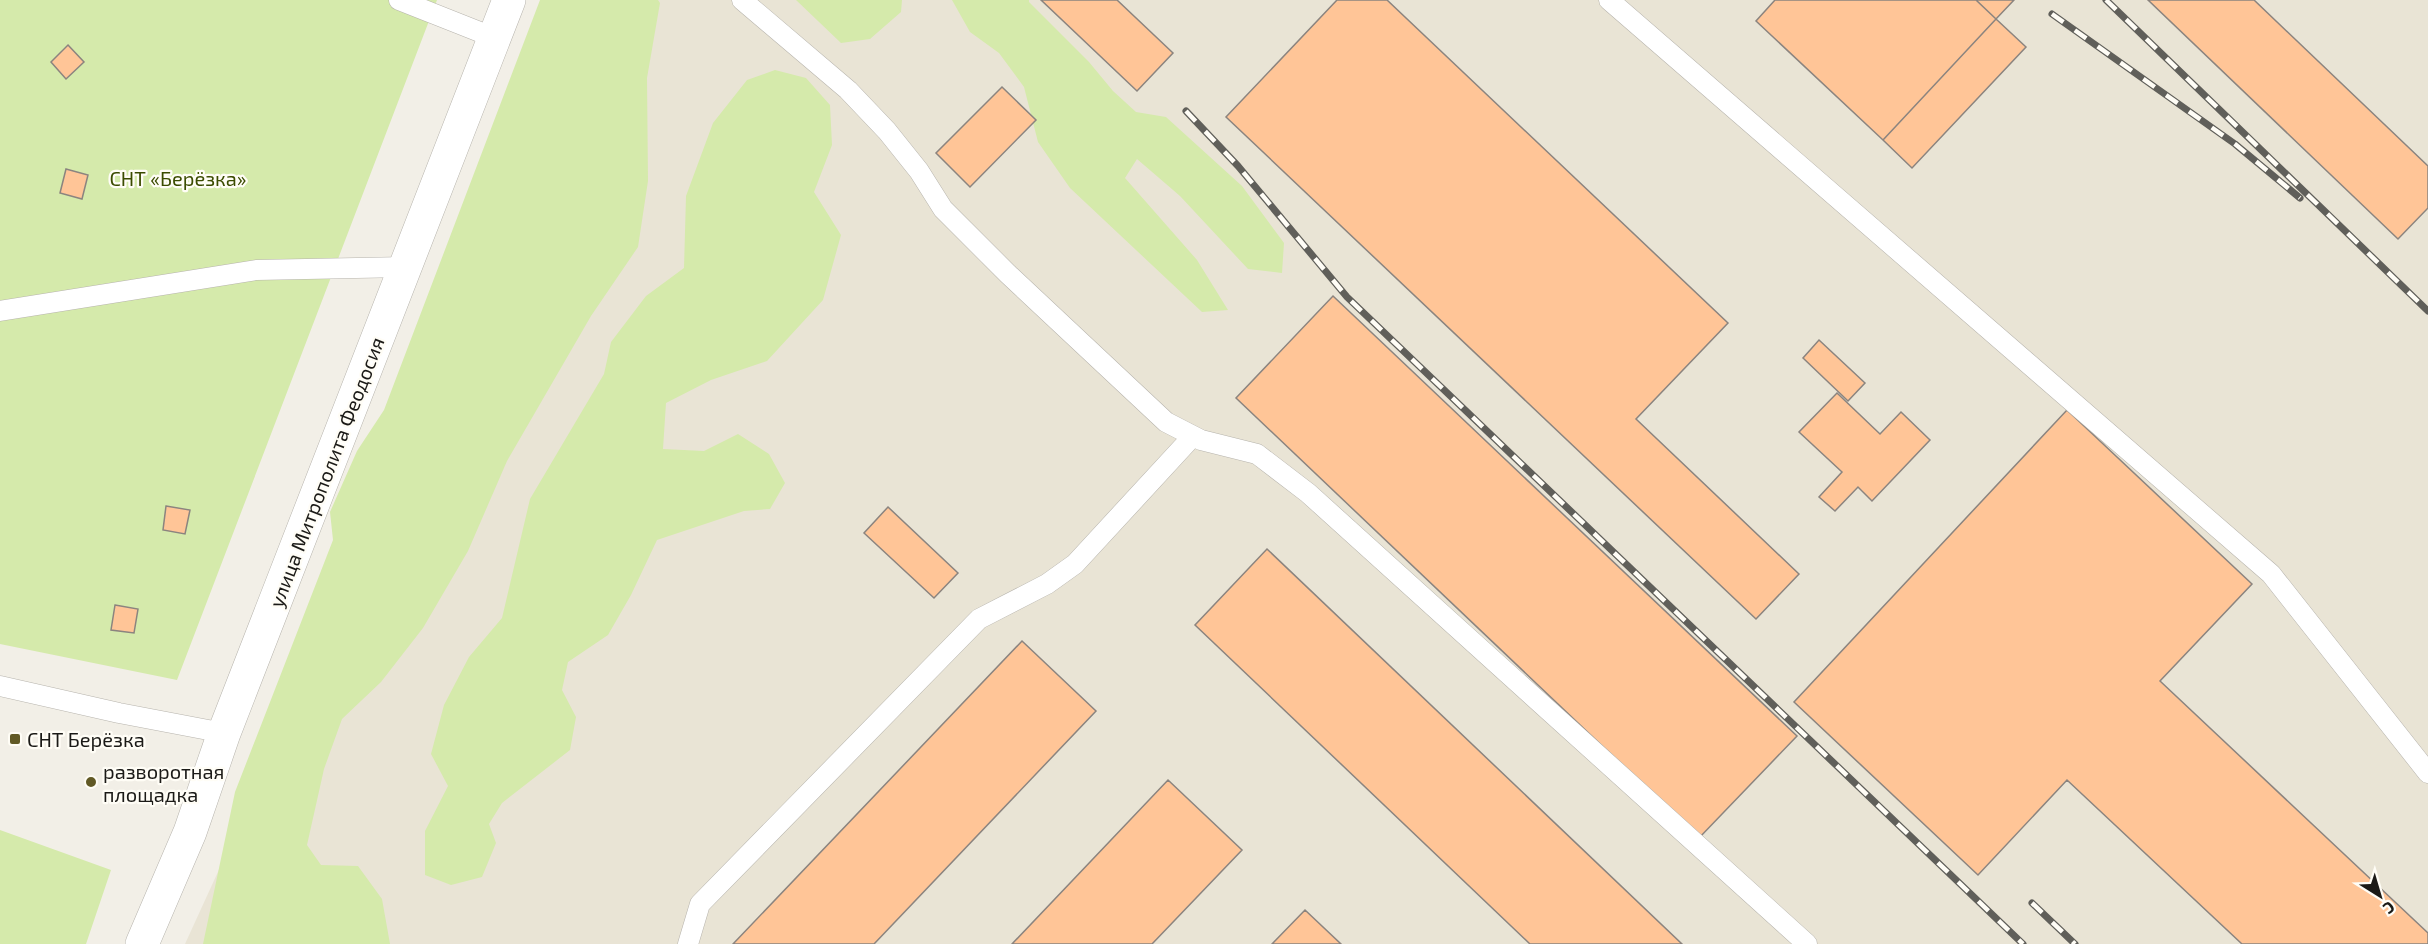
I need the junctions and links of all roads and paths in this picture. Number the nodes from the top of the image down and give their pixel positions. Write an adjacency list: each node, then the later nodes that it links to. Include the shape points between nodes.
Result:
1 (399, 0): 5 (lane)
2 (509, 0): 5 (street, улица Митрополита Феодосия)
3 (742, 0): 8 (lane, via 848,90 906,155 943,209 1008,274 1166,422)
4 (1609, 0): 11 (lane, via 2271,574)
5 (495, 38): 6 (street, улица Митрополита Феодосия)
6 (406, 267): 7 (lane, via 256,270); 10 (street, улица Митрополита Феодосия)
7 (0, 311)
8 (1193, 436): 13 (lane, via 1075,564 1047,584 979,619 700,904); 14 (lane, via 1257,454 1308,492)
9 (0, 686): 10 (lane)
10 (224, 733): 12 (street, улица Митрополита Феодосия, via 190,832)
11 (2428, 773)
12 (142, 944)
13 (688, 944)
14 (1807, 944)

